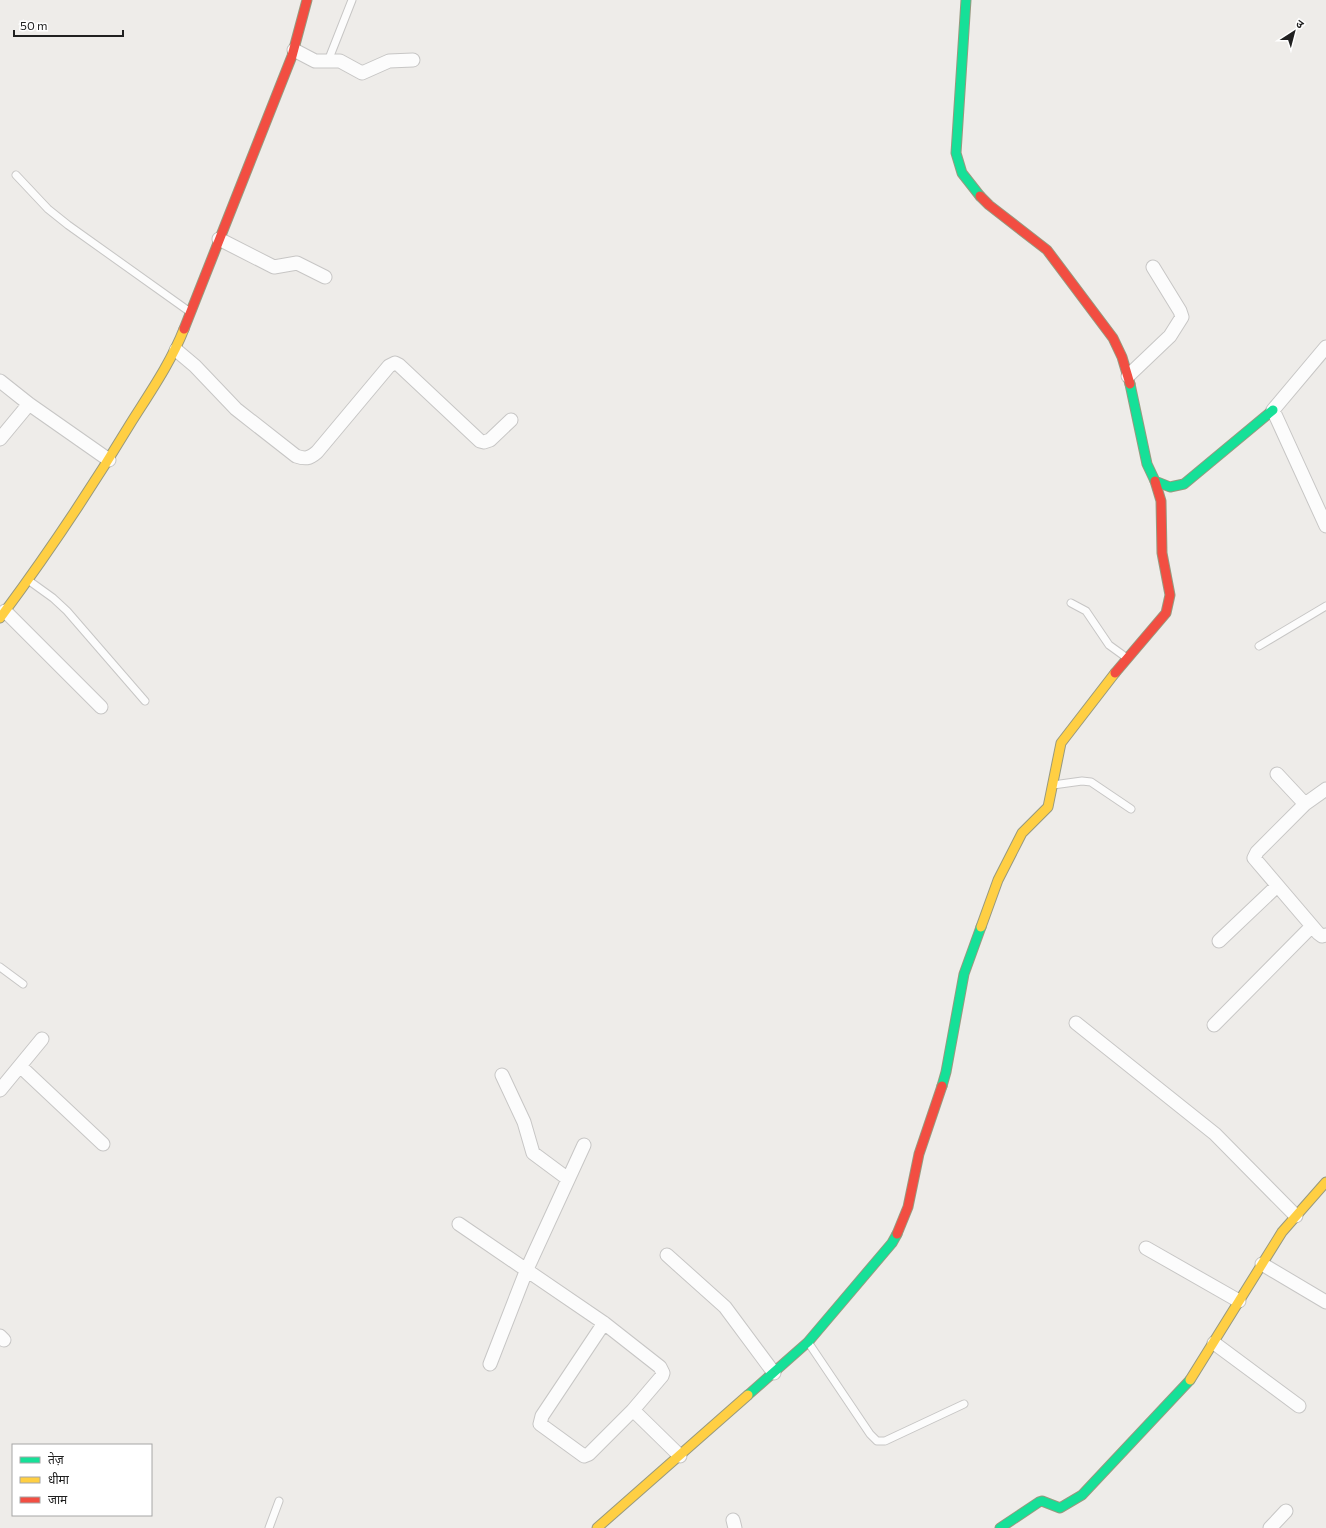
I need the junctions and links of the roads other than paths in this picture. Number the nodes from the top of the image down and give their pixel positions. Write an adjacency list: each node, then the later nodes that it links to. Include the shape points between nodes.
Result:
1 (307, 0): 4 (street)
2 (352, 0): 6 (lane)
3 (966, 0): 14 (street, via 956,153 962,173 989,205 1047,250 1112,338 1122,356)
4 (294, 50): 6 (street, via 315,61); 8 (street)
5 (413, 60): 6 (street, via 389,61 365,73 340,61)
6 (328, 62)
7 (16, 174): 11 (lane, via 48,209 68,225)
8 (219, 240): 10 (street, via 274,267 297,263); 11 (street)
9 (1153, 267): 14 (street, via 1182,317 1170,336)
10 (325, 277)
11 (190, 312): 13 (street)
12 (1326, 347): 17 (street)
13 (176, 350): 18 (street, via 236,409 296,456 304,458 309,458 317,452 394,363 480,441 490,440); 20 (street)
14 (1128, 376): 21 (street, via 1147,464)
15 (0, 381): 16 (street)
16 (29, 404): 19 (street); 20 (street)
17 (1273, 410): 21 (street, via 1184,484 1170,488); 22 (street)
18 (511, 420)
19 (0, 439)
20 (109, 460): 23 (street)
21 (1155, 481): 28 (street, via 1161,501 1162,552 1170,595 1161,621)
22 (1326, 526)
23 (28, 580): 26 (street); 29 (lane, via 54,598)
24 (1071, 603): 28 (lane, via 1086,611 1108,645)
25 (1326, 606): 27 (lane)
26 (2, 614): 30 (street)
27 (1259, 646)
28 (1127, 658): 32 (street, via 1061,743)
29 (145, 702)
30 (101, 707)
31 (1277, 774): 34 (street)
32 (1053, 785): 35 (lane, via 1091,782); 61 (street, via 1048,807 1022,833 1005,865 964,974 946,1072 919,1154 908,1207 899,1230 892,1243)
33 (1326, 789): 34 (street)
34 (1305, 804): 36 (street, via 1254,855 1256,862)
35 (1131, 808)
36 (1277, 886): 37 (street); 39 (street)
37 (1312, 926): 38 (street, via 1322,936); 43 (street)
38 (1326, 935)
39 (1219, 941)
40 (0, 967): 41 (lane)
41 (23, 984)
42 (1076, 1023): 52 (street, via 1215,1134)
43 (1214, 1025)
44 (42, 1039): 45 (street)
45 (20, 1066): 47 (street); 48 (street)
46 (502, 1075): 50 (street, via 524,1122 533,1154)
47 (0, 1090)
48 (103, 1144)
49 (584, 1145): 50 (street)
50 (568, 1179): 57 (street)
51 (1326, 1182): 52 (street)
52 (1296, 1216): 56 (street, via 1282,1232)
53 (459, 1224): 57 (street)
54 (1146, 1248): 58 (street)
55 (667, 1255): 64 (street, via 725,1307)
56 (1262, 1264): 58 (street); 59 (street)
57 (527, 1269): 60 (street); 63 (street)
58 (1239, 1301): 62 (street)
59 (1326, 1302)
60 (604, 1323): 67 (street, via 663,1370 662,1376); 67 (street, via 542,1416 540,1424 584,1456)
61 (808, 1342): 64 (street); 65 (lane, via 876,1441 885,1442)
62 (1214, 1343): 66 (street); 73 (street, via 1192,1378 1082,1495 1060,1508 1039,1502)
63 (490, 1364)
64 (774, 1373): 68 (street)
65 (964, 1404)
66 (1299, 1406)
67 (633, 1410): 68 (street)
68 (680, 1456): 72 (street)
69 (279, 1500): 71 (lane)
70 (1286, 1511): 74 (street)
71 (269, 1528)
72 (597, 1528)
73 (1000, 1528)
74 (1270, 1528)

